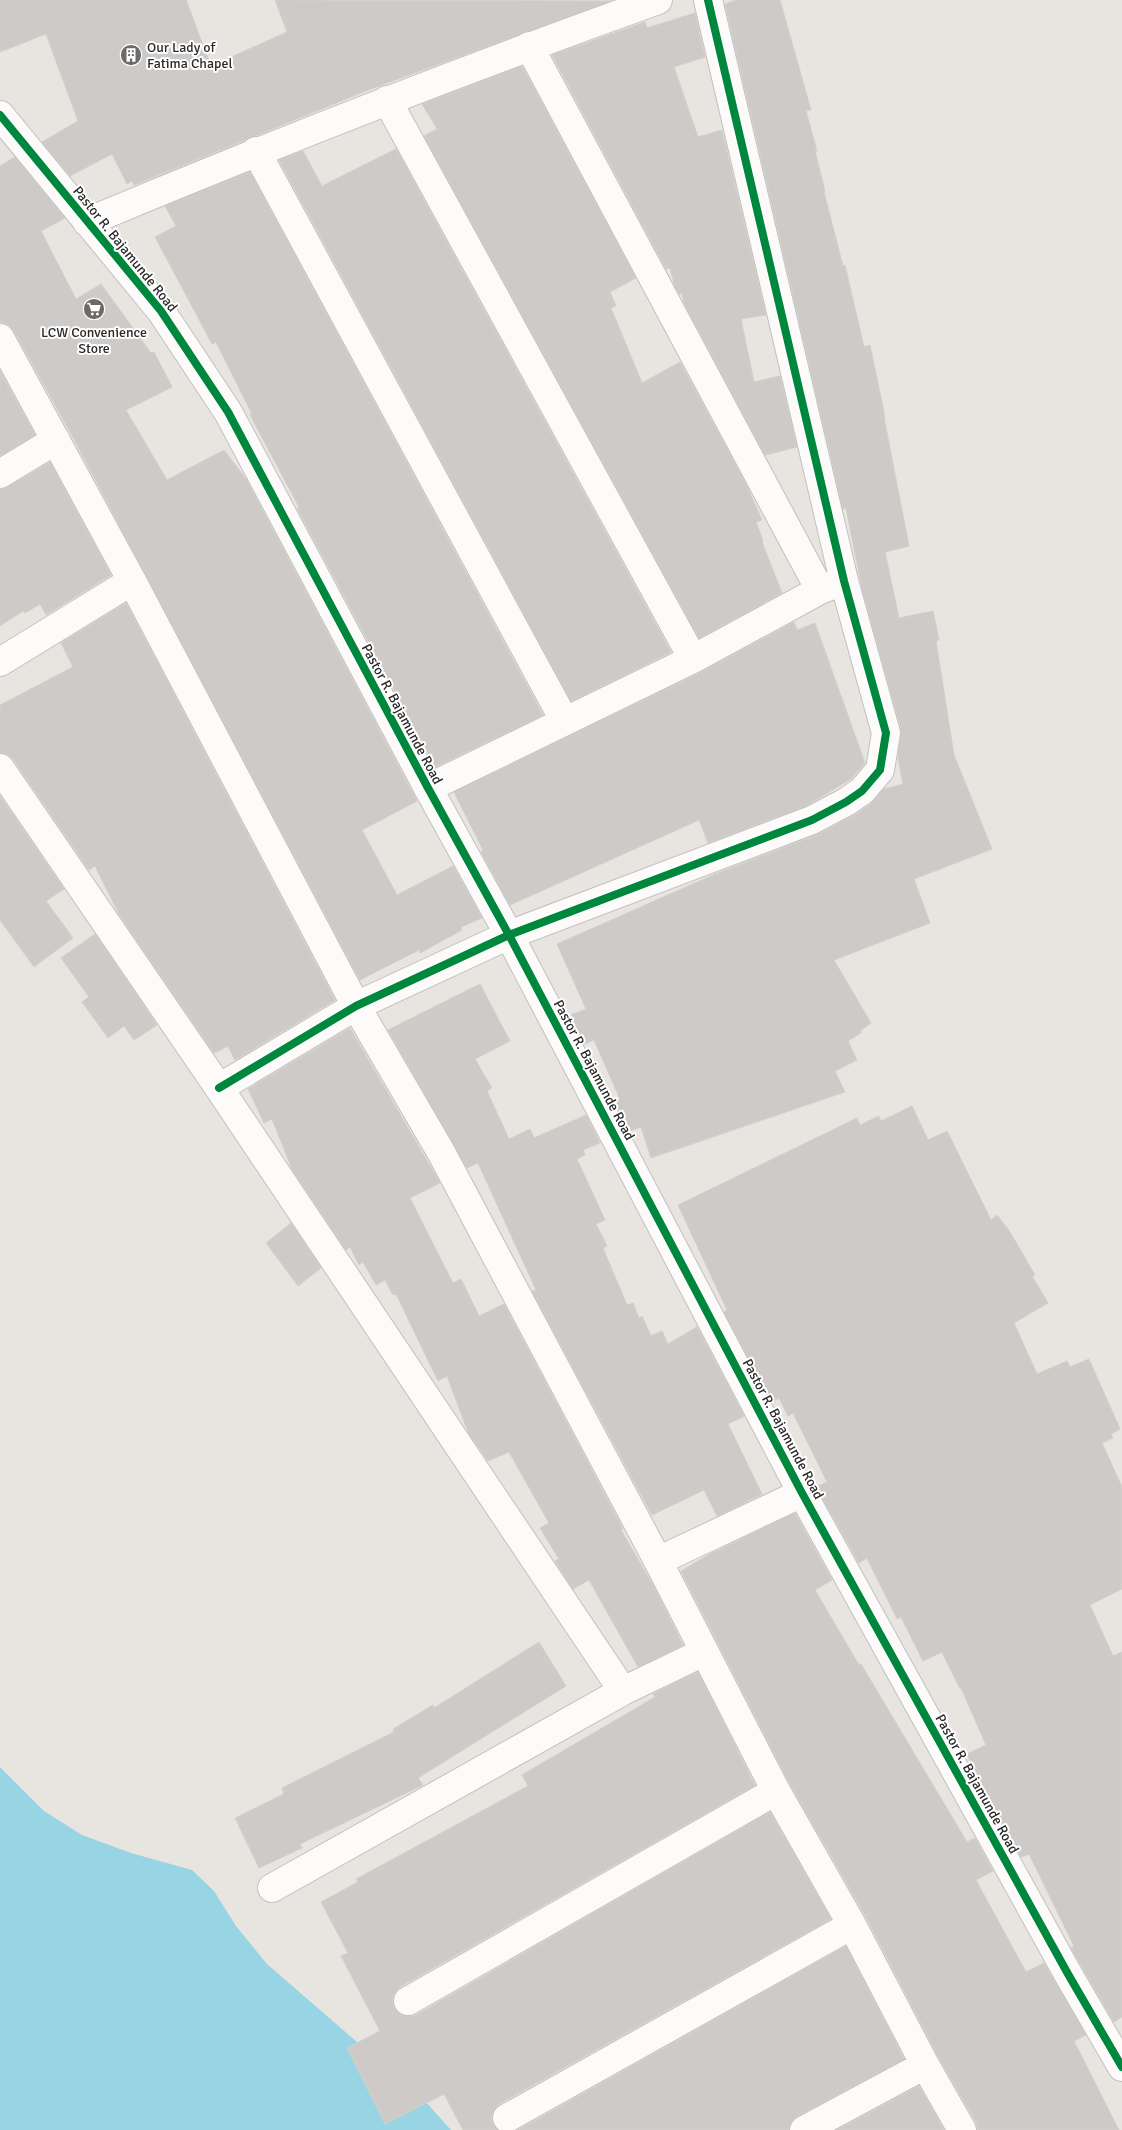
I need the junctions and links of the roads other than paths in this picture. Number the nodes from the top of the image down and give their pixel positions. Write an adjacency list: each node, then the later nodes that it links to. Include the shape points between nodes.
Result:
1 (658, 0): 3 (street)
2 (708, 0): 12 (street)
3 (529, 46): 4 (street); 12 (street)
4 (387, 100): 6 (street); 13 (street)
5 (0, 115): 7 (street, Pastor R. Bajamunde Road)
6 (256, 151): 7 (street); 15 (street)
7 (87, 222): 17 (street, Pastor R. Bajamunde Road, via 161,311 228,412)
8 (0, 338): 9 (street)
9 (56, 440): 10 (street); 11 (street)
10 (0, 474)
11 (132, 581): 14 (street); 19 (street)
12 (832, 586): 13 (street); 18 (street, via 886,733 880,770 862,791 812,820)
13 (693, 659): 15 (street)
14 (0, 662)
15 (564, 720): 17 (street)
16 (0, 768): 20 (street)
17 (428, 788): 18 (street, Pastor R. Bajamunde Road)
18 (509, 935): 19 (street); 21 (street, Pastor R. Bajamunde Road)
19 (356, 1006): 20 (street); 22 (street, via 441,1152)
20 (219, 1088): 24 (street)
21 (802, 1493): 22 (street); 30 (street, Pastor R. Bajamunde Road)
22 (658, 1562): 23 (street)
23 (704, 1652): 24 (street); 25 (street)
24 (623, 1691): 26 (street)
25 (776, 1791): 27 (street); 28 (street)
26 (272, 1888)
27 (852, 1925): 29 (street); 31 (street)
28 (408, 2001)
29 (925, 2065): 32 (street); 33 (street)
30 (1122, 2067)
31 (507, 2118)
32 (804, 2130)
33 (962, 2130)

